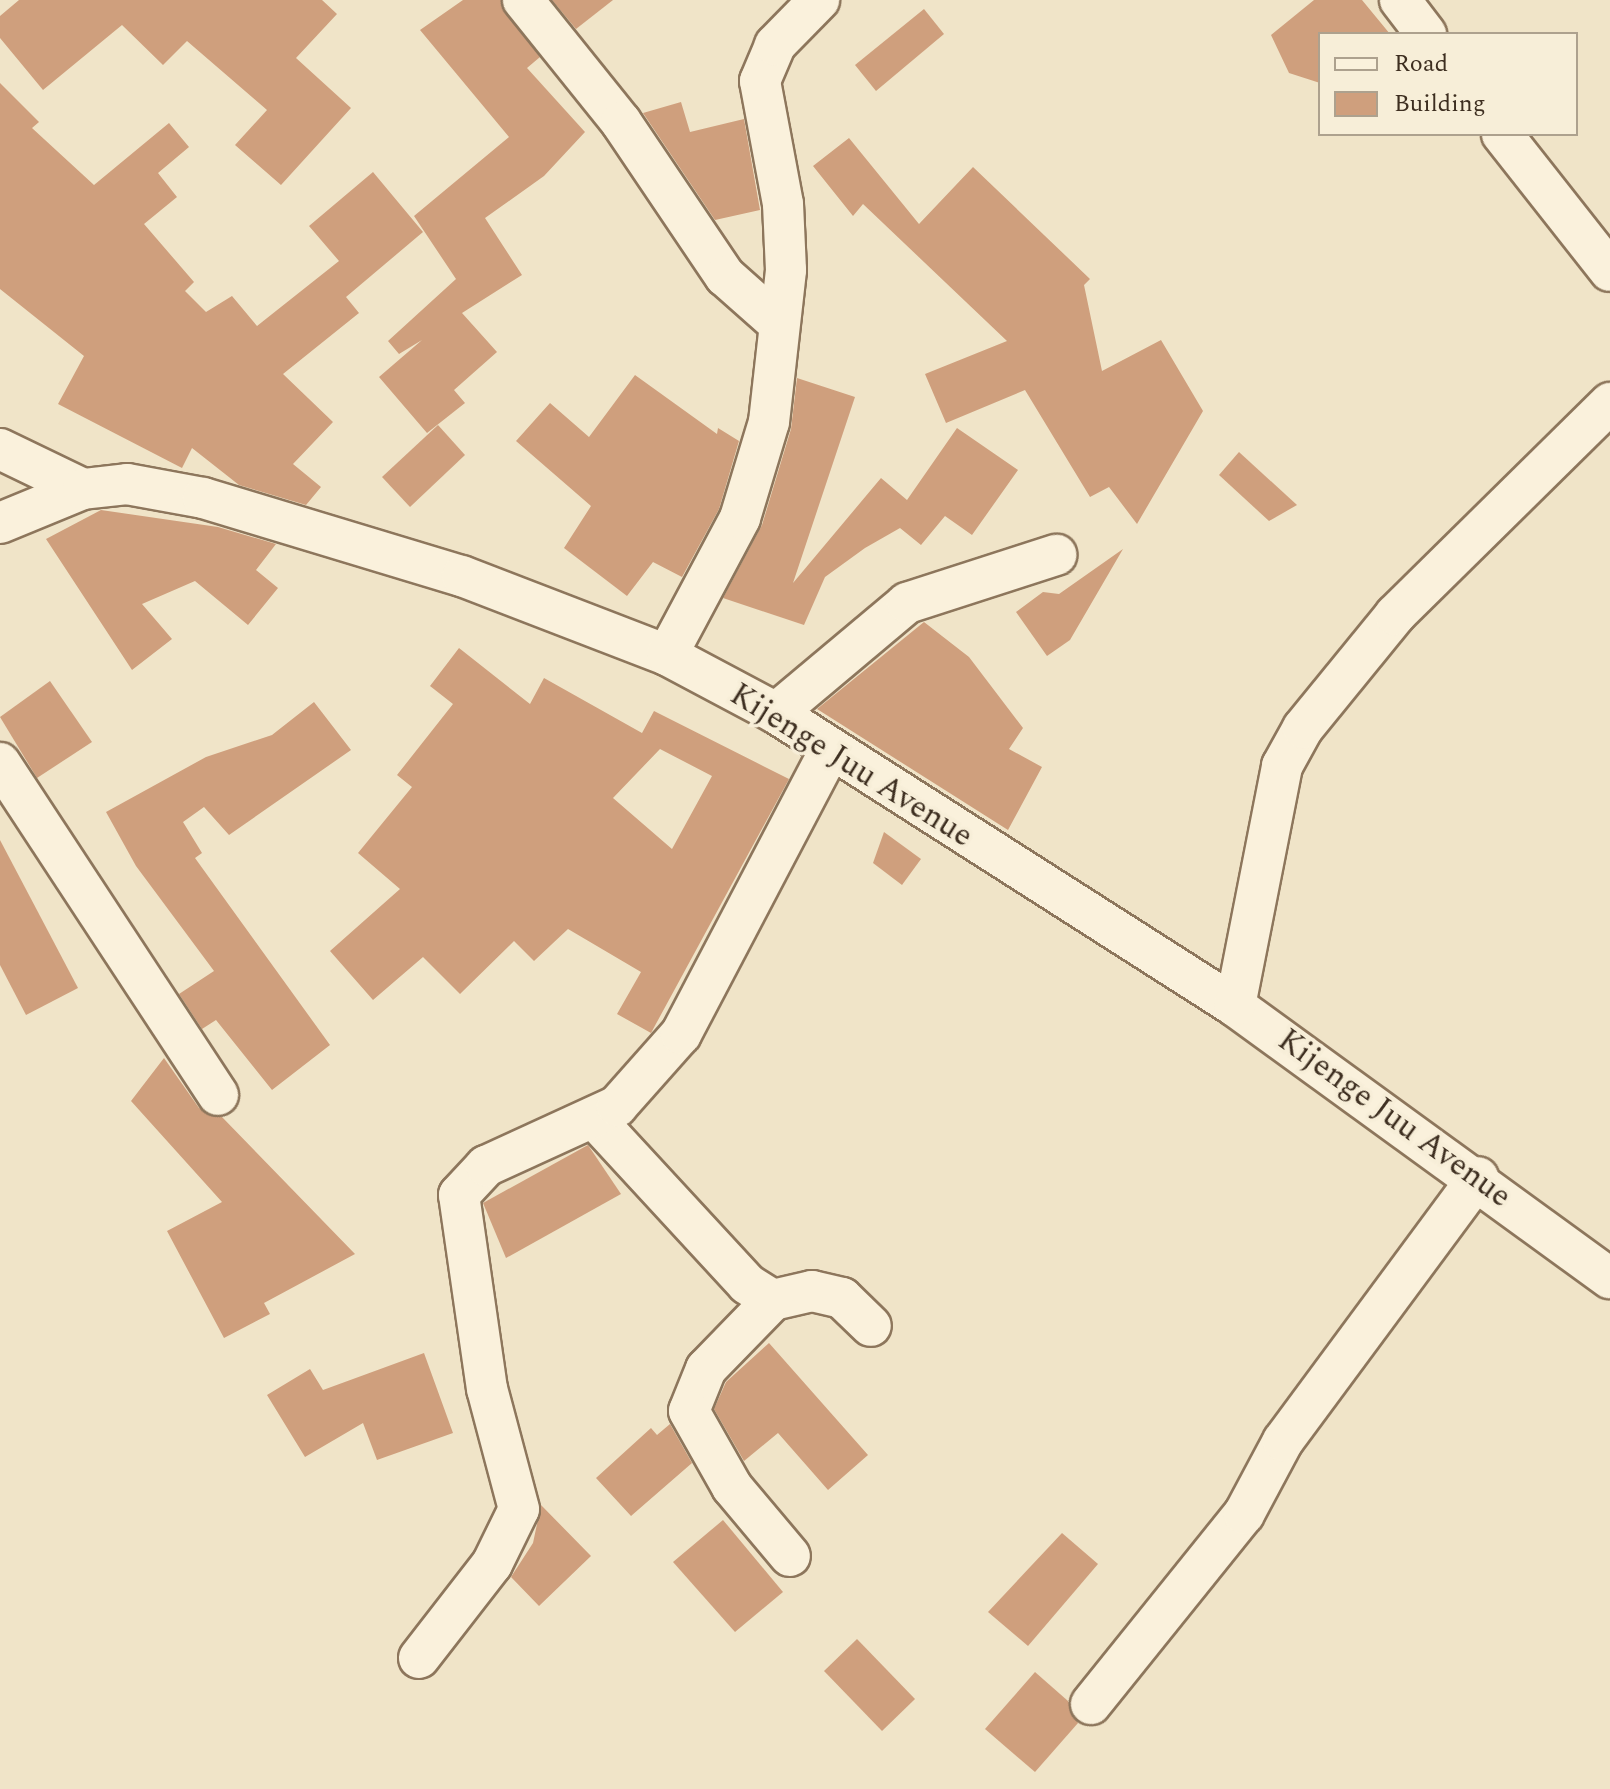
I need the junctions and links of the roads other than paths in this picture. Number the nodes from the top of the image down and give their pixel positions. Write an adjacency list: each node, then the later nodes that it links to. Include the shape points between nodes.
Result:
1 (523, 0): 7 (street, via 621,122 725,276)
2 (819, 0): 7 (street, via 775,45 760,81 783,204 786,270)
3 (1400, 0): 4 (street)
4 (1424, 32)
5 (1504, 136): 6 (street)
6 (1610, 271)
7 (778, 323): 13 (street, via 769,422 740,518)
8 (1610, 403): 17 (street, via 1395,615 1303,728 1282,766)
9 (0, 449): 10 (street)
10 (83, 489): 11 (street, Kijenge Juu Avenue); 13 (street, Kijenge Juu Avenue, via 127,484 203,498 462,576)
11 (0, 523)
12 (1056, 555): 14 (street, via 907,603)
13 (667, 655): 14 (street, Kijenge Juu Avenue)
14 (776, 713): 15 (street, Kijenge Juu Avenue)
15 (830, 750): 17 (street, Kijenge Juu Avenue); 19 (street, via 681,1034)
16 (0, 763): 18 (street)
17 (1235, 1006): 20 (street, Kijenge Juu Avenue)
18 (218, 1095)
19 (595, 1119): 22 (street, via 747,1284); 25 (street, via 486,1166 459,1195 487,1389 519,1509 492,1564)
20 (1478, 1177): 21 (street, Kijenge Juu Avenue); 26 (street, via 1283,1441 1244,1514)
21 (1610, 1278)
22 (773, 1300): 23 (street, via 812,1291 842,1298); 24 (street, via 706,1369 689,1411 732,1487)
23 (871, 1326)
24 (790, 1556)
25 (419, 1658)
26 (1091, 1704)

